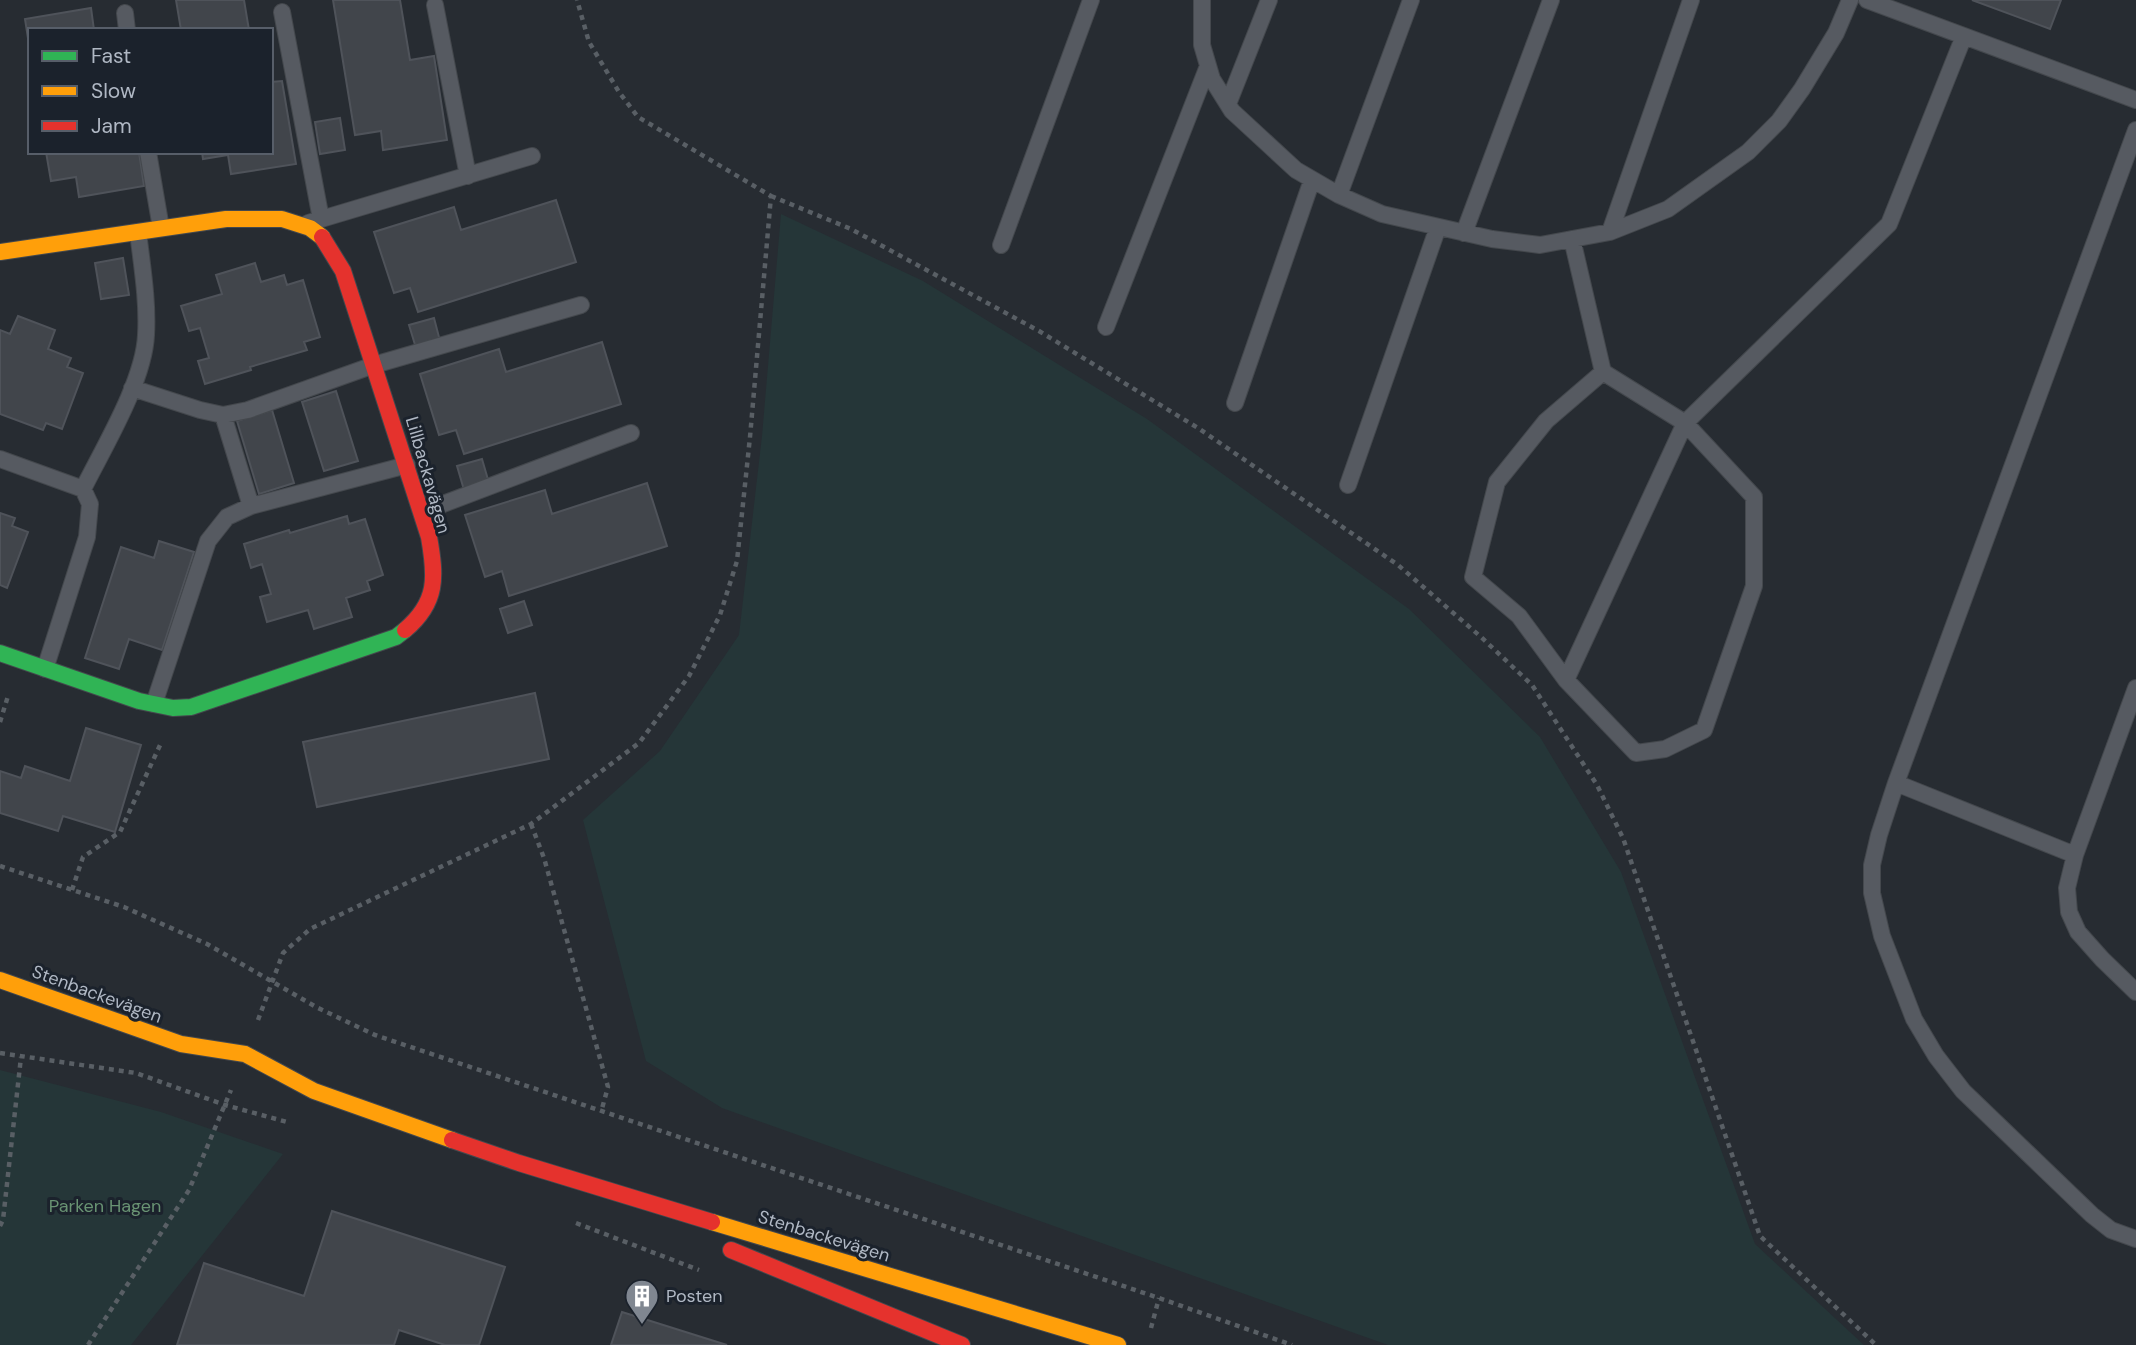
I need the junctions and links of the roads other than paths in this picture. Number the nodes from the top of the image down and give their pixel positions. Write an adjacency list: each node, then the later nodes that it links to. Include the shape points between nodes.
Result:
1 (1091, 0): 30 (lane)
2 (1202, 0): 14 (lane, via 1202,46)
3 (1269, 0): 16 (lane)
4 (1411, 0): 22 (lane)
5 (1551, 0): 28 (lane)
6 (1691, 0): 27 (lane)
7 (1850, 0): 27 (lane, via 1802,89 1748,152 1668,209)
8 (1867, 0): 13 (lane)
9 (435, 5): 20 (lane)
10 (282, 12): 23 (lane)
11 (125, 13): 12 (lane)
12 (127, 28)
13 (1964, 36): 15 (lane); 39 (lane, via 1889,224)
14 (1208, 66): 16 (lane); 33 (lane)
15 (2136, 100)
16 (1228, 104): 21 (lane, via 1262,140)
17 (2136, 130): 52 (lane)
18 (148, 154): 25 (lane)
19 (532, 156): 20 (lane)
20 (468, 176): 23 (lane)
21 (1312, 180): 22 (lane); 37 (lane)
22 (1339, 195): 24 (lane, via 1382,214)
23 (313, 222): 25 (street, Lillbackavägen, via 263,217); 34 (street, Lillbackavägen, via 343,271)
24 (1438, 227): 28 (lane); 43 (lane)
25 (161, 228): 26 (street, Lillbackavägen)
26 (138, 232): 31 (street, Lillbackavägen); 36 (lane, via 146,337)
27 (1610, 232): 29 (lane)
28 (1464, 233): 29 (lane, via 1540,245)
29 (1572, 239): 35 (lane)
30 (1001, 245)
31 (0, 252)
32 (581, 304): 34 (lane)
33 (1106, 327)
34 (374, 365): 38 (lane); 42 (street, Lillbackavägen)
35 (1603, 372): 39 (lane); 49 (lane, via 1546,421 1497,482 1473,576 1519,616)
36 (132, 388): 38 (lane); 44 (lane)
37 (1235, 403)
38 (223, 415): 45 (lane)
39 (1685, 423): 49 (lane); 49 (lane, via 1754,497 1754,586 1704,730 1665,749 1636,753)
40 (631, 433): 46 (lane)
41 (0, 459): 44 (lane)
42 (407, 465): 45 (lane); 46 (street, Lillbackavägen)
43 (1348, 485)
44 (83, 489): 48 (lane, via 90,503 87,537)
45 (251, 506): 51 (lane, via 227,517 208,541)
46 (422, 512): 51 (street, Lillbackavägen, via 433,590 414,624 396,637 229,696 191,708)
47 (0, 653): 48 (street, Lillbackavägen)
48 (45, 669): 51 (street, Lillbackavägen)
49 (1566, 680)
50 (2136, 688): 53 (lane)
51 (161, 706)
52 (1896, 783): 53 (lane); 62 (lane, via 1878,835 1872,893 1882,936 1914,1018 1963,1091 2092,1215 2111,1230)
53 (2075, 855): 55 (lane, via 2067,888 2073,922)
54 (0, 980): 56 (street, Stenbackevägen)
55 (2136, 992)
56 (181, 1044): 57 (street, Stenbackevägen); 59 (street, Stenbackevägen, via 245,1054)
57 (212, 1064)
58 (261, 1083): 59 (street, Stenbackevägen)
59 (314, 1091): 60 (street, Stenbackevägen)
60 (519, 1163): 61 (street, Stenbackevägen); 65 (street, Stenbackevägen)
61 (683, 1231)
62 (2136, 1239)
63 (721, 1246): 64 (street)
64 (962, 1345)
65 (1118, 1345)

